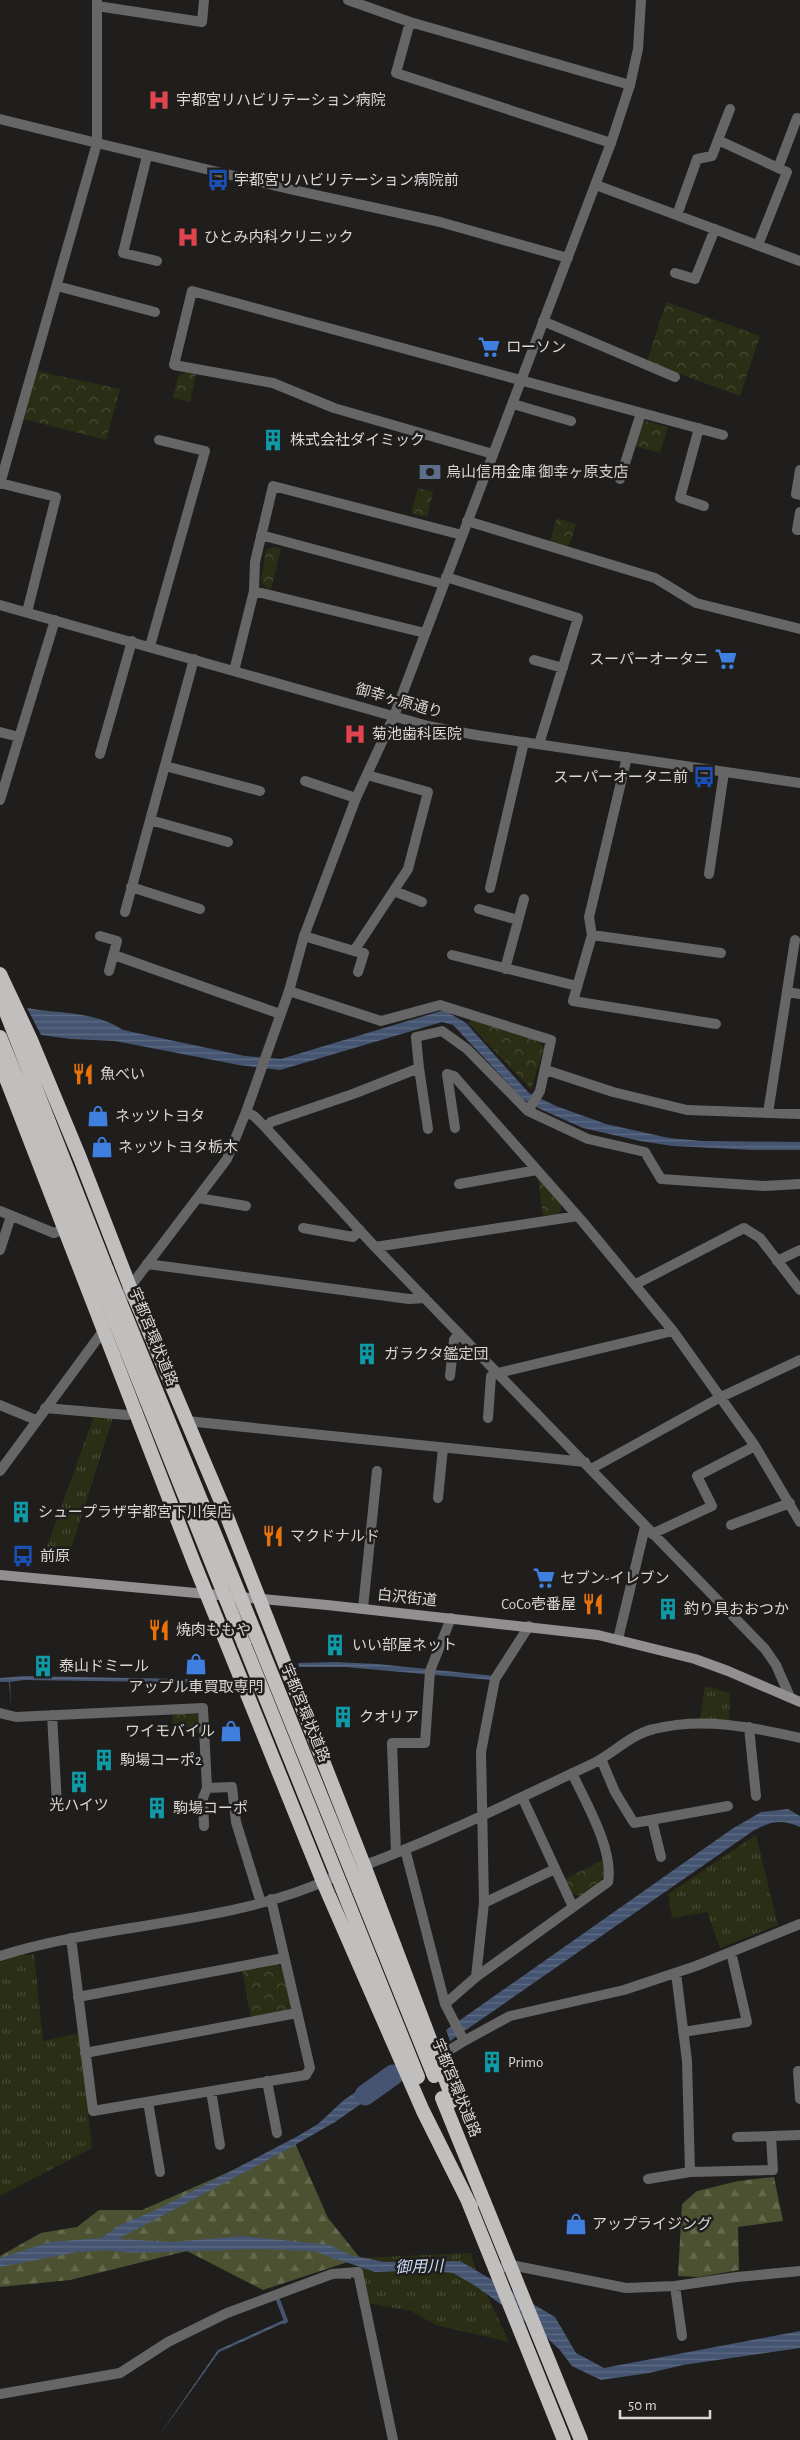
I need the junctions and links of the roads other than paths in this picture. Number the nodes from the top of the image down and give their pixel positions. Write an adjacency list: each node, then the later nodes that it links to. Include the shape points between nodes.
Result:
1 (204, 0): 4 (street, via 202,22)
2 (348, 0): 5 (street)
3 (641, 0): 6 (street, via 638,49)
4 (97, 3): 12 (street)
5 (410, 22): 6 (street); 11 (street, via 396,74)
6 (630, 85): 11 (street)
7 (730, 110): 10 (street)
8 (797, 118): 14 (street)
9 (0, 119): 12 (street)
10 (718, 140): 14 (street); 16 (street, via 712,156 697,159)
11 (610, 143): 15 (street)
12 (97, 144): 13 (street); 23 (street)
13 (147, 156): 19 (street, via 440,222); 21 (street, via 123,253)
14 (778, 168): 18 (street, via 787,172)
15 (596, 185): 16 (street); 19 (street)
16 (676, 215): 17 (street)
17 (715, 229): 18 (street); 22 (street, via 695,279)
18 (758, 245): 20 (street)
19 (568, 258): 25 (street)
20 (800, 261)
21 (157, 262)
22 (676, 273)
23 (57, 286): 24 (street); 37 (street)
24 (155, 312)
25 (543, 321): 26 (street); 27 (street)
26 (675, 377)
27 (522, 380): 28 (street); 29 (street); 34 (street, via 192,291 174,365 273,383 334,408)
28 (512, 404): 30 (street); 34 (street)
29 (641, 413): 31 (street); 36 (street)
30 (571, 421)
31 (699, 428): 32 (street); 39 (street, via 680,498)
32 (723, 435)
33 (159, 440): 53 (street, via 205,451)
34 (493, 454): 41 (street)
35 (800, 470): 38 (street, via 796,494)
36 (620, 479)
37 (0, 484): 48 (street, via 56,497)
38 (800, 495)
39 (704, 506)
40 (800, 512): 42 (street, via 797,530)
41 (468, 522): 44 (street); 50 (street, via 655,578 696,603)
42 (800, 530)
43 (262, 535): 44 (street, via 273,486); 45 (street); 46 (street, via 255,562)
44 (462, 535): 45 (street)
45 (445, 580): 51 (street); 56 (street, via 578,618)
46 (254, 591): 51 (street); 57 (street)
47 (0, 605): 48 (street, 御幸ヶ原通り)
48 (27, 612): 49 (street, 御幸ヶ原通り)
49 (55, 620): 52 (street, 御幸ヶ原通り); 60 (street)
50 (800, 629)
51 (425, 633): 58 (street)
52 (132, 641): 53 (street, 御幸ヶ原通り); 63 (street)
53 (150, 646): 54 (street, 御幸ヶ原通り)
54 (194, 659): 57 (street, 御幸ヶ原通り); 65 (street)
55 (534, 660): 56 (street)
56 (563, 668): 62 (street)
57 (234, 670): 58 (street, 御幸ヶ原通り)
58 (394, 716): 61 (street, 御幸ヶ原通り, via 428,726); 67 (street)
59 (0, 732): 60 (street)
60 (19, 737): 72 (street)
61 (524, 742): 62 (street, 御幸ヶ原通り); 77 (street)
62 (539, 744): 64 (street, 御幸ヶ原通り)
63 (100, 754)
64 (627, 757): 66 (street, 御幸ヶ原通り); 85 (street, via 589,918)
65 (165, 766): 70 (street); 73 (street)
66 (724, 772): 69 (street, 御幸ヶ原通り); 75 (street)
67 (367, 775): 71 (street); 78 (street, via 428,792 408,869)
68 (304, 782): 71 (street)
69 (800, 783)
70 (260, 791)
71 (356, 798): 87 (street)
72 (0, 800)
73 (150, 820): 74 (street); 76 (street)
74 (228, 842)
75 (709, 874)
76 (131, 887): 81 (street); 83 (street)
77 (490, 888)
78 (394, 891): 80 (street); 89 (street)
79 (524, 899): 84 (street)
80 (422, 902)
81 (200, 909)
82 (479, 909): 84 (street)
83 (124, 912)
84 (518, 920): 93 (street)
85 (592, 935): 90 (street); 97 (street)
86 (100, 936): 91 (street, via 117,941)
87 (304, 936): 89 (street); 98 (street)
88 (795, 940): 99 (street)
89 (354, 951): 95 (street, via 364,953)
90 (721, 953)
91 (114, 955): 94 (street); 102 (street)
92 (452, 955): 93 (street)
93 (505, 969): 97 (street)
94 (109, 971)
95 (358, 972)
96 (0, 974): 133 (highway, via 31,1040)
97 (577, 986): 103 (street, via 573,1001)
98 (288, 991): 102 (street); 107 (street, via 381,1021 440,1004 551,1040)
99 (787, 992): 100 (street); 110 (street)
100 (800, 994)
101 (0, 997): 131 (highway, 宇都宮環状道路)
102 (280, 1014): 109 (street)
103 (716, 1024)
104 (0, 1037): 131 (highway, 宇都宮環状道路)
105 (0, 1064): 124 (highway)
106 (419, 1068): 108 (street, via 416,1037 442,1030 467,1049); 112 (street, via 271,1122); 114 (street)
107 (546, 1070): 108 (street, via 540,1091); 110 (street, via 614,1092 687,1110)
108 (528, 1111): 117 (street, via 588,1139 645,1152 661,1179 764,1186)
109 (246, 1112): 112 (street); 118 (street, via 227,1158)
110 (768, 1113): 111 (street)
111 (800, 1114)
112 (266, 1128): 125 (street)
113 (454, 1128): 115 (street, via 447,1074 454,1076)
114 (428, 1129)
115 (537, 1170): 116 (street); 122 (street)
116 (459, 1184)
117 (800, 1184)
118 (198, 1198): 119 (street); 130 (street)
119 (246, 1206)
120 (0, 1211): 121 (street)
121 (11, 1216): 124 (street, via 54,1233); 127 (street)
122 (578, 1216): 126 (street); 132 (street)
123 (303, 1228): 125 (street, via 353,1237)
124 (64, 1229): 136 (highway)
125 (360, 1230): 126 (street)
126 (375, 1247): 135 (street)
127 (0, 1250)
128 (800, 1250): 129 (street)
129 (777, 1261): 132 (street, via 760,1238 744,1228); 134 (street)
130 (147, 1264): 133 (street); 135 (street, via 409,1299)
131 (102, 1272): 210 (highway, 宇都宮環状道路, bridge, via 258,1640); 219 (highway, 宇都宮環状道路, bridge, via 244,1644)
132 (636, 1284): 137 (street)
133 (130, 1287): 136 (street); 148 (highway)
134 (800, 1290)
135 (425, 1298): 138 (street)
136 (103, 1331): 144 (street); 145 (highway)
137 (672, 1331): 140 (street); 142 (street)
138 (459, 1333): 140 (street); 141 (street, via 454,1340)
139 (800, 1360): 142 (street)
140 (498, 1373): 146 (street, via 491,1376); 152 (street)
141 (450, 1376)
142 (719, 1398): 149 (street); 152 (street)
143 (0, 1405): 147 (street)
144 (45, 1408): 145 (street, via 127,1415); 147 (street)
145 (137, 1411): 160 (highway)
146 (488, 1418)
147 (36, 1420): 151 (street)
148 (187, 1421): 150 (street); 161 (highway)
149 (755, 1446): 155 (street); 158 (street, via 697,1476 712,1506)
150 (444, 1448): 152 (street); 154 (street)
151 (1, 1466)
152 (588, 1466): 158 (street)
153 (377, 1471): 162 (street)
154 (438, 1498)
155 (790, 1503): 156 (street); 157 (street)
156 (800, 1522)
157 (731, 1525)
158 (648, 1530): 165 (street); 166 (street, via 765,1649)
159 (0, 1575): 160 (main road, 白沢街道)
160 (207, 1595): 161 (main road, 白沢街道); 186 (highway)
161 (258, 1599): 162 (main road, 白沢街道); 184 (highway)
162 (363, 1608): 163 (main road, 白沢街道)
163 (451, 1618): 164 (main road, 白沢街道); 182 (street, via 430,1671 425,1743 392,1743)
164 (529, 1626): 165 (main road, 白沢街道); 179 (street, via 495,1679 481,1752)
165 (618, 1639): 166 (main road, 白沢街道, via 695,1659)
166 (790, 1697): 167 (main road, 白沢街道)
167 (800, 1702)
168 (0, 1713): 169 (street, via 16,1717)
169 (52, 1715): 174 (street, via 203,1708); 177 (street)
170 (749, 1727): 171 (street); 172 (street, via 716,1723 656,1728 642,1732); 175 (street)
171 (800, 1738)
172 (601, 1759): 173 (street); 180 (street, via 615,1792 634,1823)
173 (572, 1773): 176 (street); 190 (street, via 601,1836 610,1870 608,1882)
174 (207, 1788): 181 (street, via 203,1798); 189 (street, via 232,1787 236,1822)
175 (756, 1796)
176 (522, 1797): 179 (street); 185 (street)
177 (57, 1804)
178 (728, 1806): 180 (street)
179 (482, 1816): 182 (street); 188 (street)
180 (652, 1820): 183 (street)
181 (204, 1826)
182 (401, 1851): 184 (street); 199 (street)
183 (661, 1857)
184 (362, 1866): 204 (highway)
185 (555, 1868): 188 (street); 190 (street)
186 (327, 1880): 187 (street); 219 (highway, via 423,2111)
187 (271, 1900): 189 (street); 195 (street)
188 (484, 1902): 197 (street)
189 (261, 1903): 192 (street)
190 (573, 1907): 197 (street)
191 (800, 1924): 193 (street)
192 (71, 1938): 194 (street); 198 (street)
193 (731, 1952): 196 (street); 201 (street, via 747,2022)
194 (0, 1956)
195 (284, 1958): 198 (street); 200 (street)
196 (676, 1973): 201 (street); 202 (street, via 624,1990 510,2016)
197 (476, 1977): 199 (street)
198 (78, 1997): 203 (street)
199 (445, 2004): 202 (street)
200 (297, 2013): 203 (street); 206 (street, via 310,2068 306,2075)
201 (683, 2032): 217 (street, via 687,2061)
202 (463, 2038): 204 (street)
203 (86, 2053): 209 (street, via 94,2111)
204 (437, 2058): 210 (highway, via 453,2100)
205 (800, 2071): 208 (street)
206 (267, 2081): 207 (street); 211 (street)
207 (211, 2091): 209 (street); 215 (street)
208 (800, 2099)
209 (148, 2102): 216 (street)
210 (446, 2105): 220 (highway, 宇都宮環状道路)
211 (277, 2133)
212 (800, 2135): 214 (street)
213 (737, 2136): 214 (street)
214 (771, 2136): 217 (street, via 773,2170)
215 (220, 2144)
216 (160, 2172)
217 (690, 2172): 218 (street)
218 (648, 2179)
219 (471, 2207): 221 (highway, 宇都宮環状道路)
220 (510, 2265): 221 (street); 223 (street, via 626,2288); 228 (highway, 宇都宮環状道路)
221 (496, 2269): 227 (highway, 宇都宮環状道路)
222 (800, 2272): 223 (street)
223 (675, 2286): 224 (street)
224 (682, 2336)
225 (0, 2394): 226 (street, via 120,2374 168,2342 226,2313 332,2274 358,2272)
226 (389, 2439)
227 (564, 2440)
228 (581, 2440)

